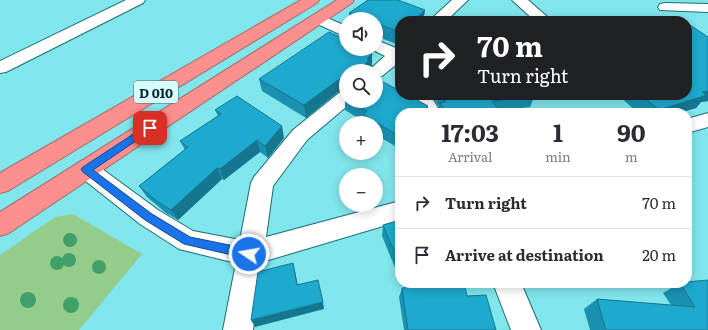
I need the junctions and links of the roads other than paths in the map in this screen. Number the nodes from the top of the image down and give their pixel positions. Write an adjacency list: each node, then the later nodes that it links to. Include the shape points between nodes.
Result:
1 (138, 0): 17 (street)
2 (312, 0): 22 (highway, D 010)
3 (347, 0): 11 (highway, D 010)
4 (461, 0): 8 (street)
5 (519, 0): 9 (street)
6 (660, 4): 7 (street); 10 (street)
7 (708, 8)
8 (443, 16)
9 (538, 16)
10 (676, 16)
11 (318, 19): 12 (street); 21 (highway, D 010)
12 (339, 29)
13 (383, 48): 14 (street)
14 (395, 53)
15 (395, 58): 16 (street)
16 (383, 67)
17 (0, 68)
18 (339, 103): 25 (street, via 300,135 262,183)
19 (708, 120): 20 (street)
20 (692, 125)
21 (86, 169): 24 (highway, D 010); 25 (street, via 149,217 188,241)
22 (0, 184)
23 (395, 212): 25 (street)
24 (0, 224)
25 (249, 254): 27 (street)
26 (509, 288): 28 (street)
27 (238, 330)
28 (526, 330)

